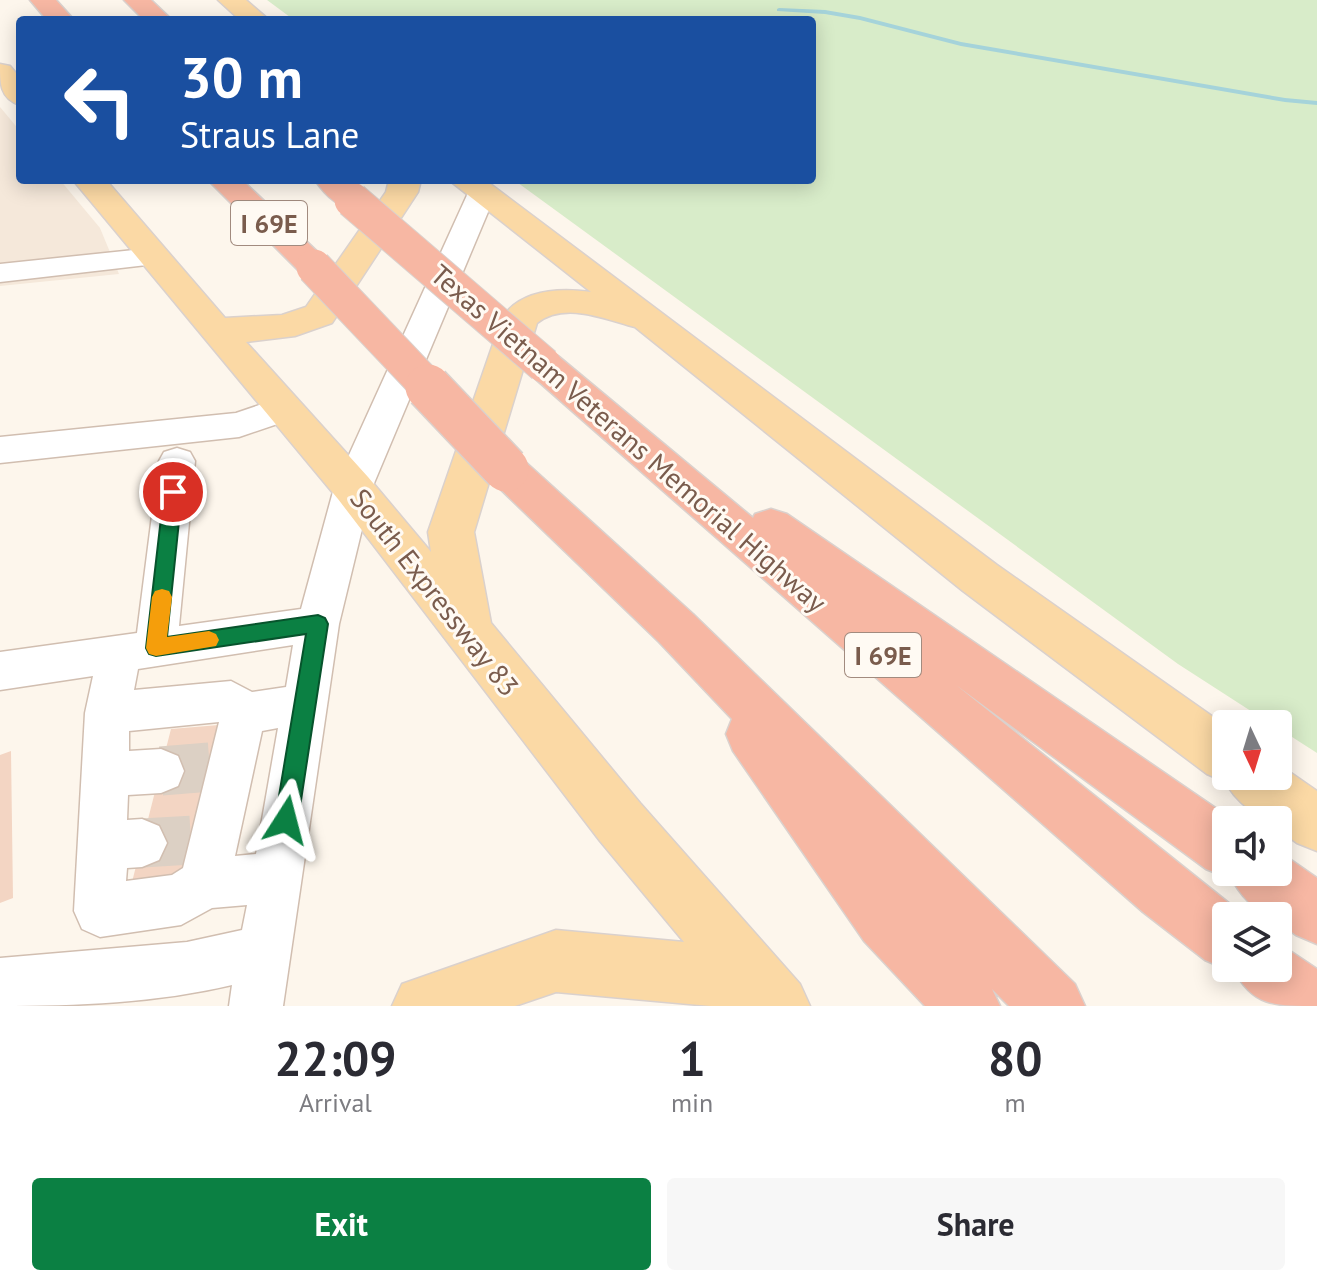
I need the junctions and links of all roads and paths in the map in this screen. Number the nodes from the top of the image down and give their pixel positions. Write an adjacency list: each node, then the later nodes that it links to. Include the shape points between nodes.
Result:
1 (42, 0): 4 (highway)
2 (136, 0): 5 (highway)
3 (230, 0): 6 (main road)
4 (57, 16)
5 (154, 16)
6 (251, 16)
7 (0, 72): 8 (main road)
8 (16, 91)
9 (92, 184): 14 (main road, South Expressway 83)
10 (228, 184): 24 (highway, I 69E, bridge, via 506,469)
11 (404, 184): 17 (main road, via 319,315 284,327)
12 (473, 186): 16 (main road); 22 (street)
13 (341, 190): 18 (highway, Texas Vietnam Veterans Memorial Highway / I 69E, bridge)
14 (153, 257): 15 (street); 17 (main road, South Expressway 83)
15 (0, 273)
16 (649, 319): 25 (main road, via 568,302 536,306 520,318 451,532); 31 (main road, via 980,578)
17 (215, 330): 19 (main road, South Expressway 83)
18 (544, 365): 36 (highway); 41 (highway, Texas Vietnam Veterans Memorial Highway / I 69E)
19 (283, 409): 20 (street, via 239,425); 22 (main road, South Expressway 83)
20 (0, 450)
21 (177, 461): 26 (street)
22 (353, 488): 23 (street); 25 (main road, South Expressway 83)
23 (318, 624): 26 (street); 28 (street)
24 (676, 628): 48 (highway, via 885,920); 49 (highway, I 69E)
25 (468, 634): 45 (main road, South Expressway 83)
26 (138, 650): 27 (street); 29 (street)
27 (0, 671)
28 (305, 703): 30 (street); 38 (street)
29 (107, 713): 30 (street, via 231,701); 33 (street)
30 (243, 714): 37 (street, via 221,766)
31 (1212, 747)
32 (161, 771): 33 (street)
33 (104, 774): 37 (street, via 122,845 100,911 181,899)
34 (1270, 790): 35 (main road)
35 (1317, 824)
36 (1212, 839)
37 (204, 854): 38 (street)
38 (277, 878): 42 (street)
39 (1278, 886): 40 (highway)
40 (1317, 914)
41 (1212, 928)
42 (265, 951): 44 (street, via 187,969); 46 (street)
43 (1282, 982): 50 (highway)
44 (0, 985)
45 (767, 992): 47 (main road, via 556,961)
46 (256, 1006)
47 (424, 1006)
48 (968, 1006)
49 (1053, 1006)
50 (1314, 1006)

